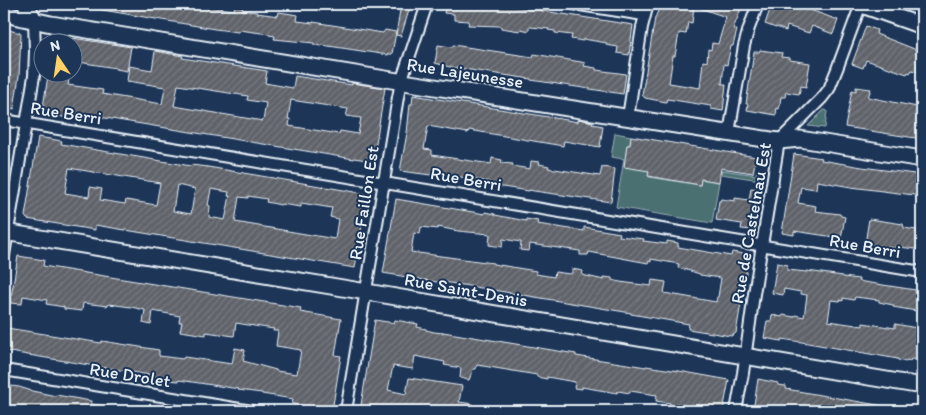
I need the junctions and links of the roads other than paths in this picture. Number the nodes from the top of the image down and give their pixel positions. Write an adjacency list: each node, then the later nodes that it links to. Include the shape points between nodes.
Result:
1 (26, 4): 10 (main road)
2 (38, 4): 10 (main road)
3 (427, 4): 12 (street, Rue Faillon Est)
4 (573, 4): 9 (street)
5 (648, 4): 9 (street)
6 (758, 4): 16 (street, via 745,40)
7 (861, 4): 11 (main road); 17 (street, Rue de Castelnau Est, via 829,89)
8 (4, 14): 10 (main road, Rue Lajeunesse)
9 (644, 15): 13 (street)
10 (34, 20): 12 (main road, Rue Lajeunesse); 15 (street, via 34,70)
11 (922, 26)
12 (401, 82): 13 (main road, Rue Lajeunesse); 19 (street, Rue Faillon Est)
13 (628, 117): 16 (main road, Rue Lajeunesse)
14 (4, 120): 15 (street, Rue Berri)
15 (26, 123): 19 (street, Rue Berri); 20 (street)
16 (729, 133): 17 (main road, Rue Lajeunesse)
17 (779, 141): 18 (main road, Rue Lajeunesse, via 800,139); 21 (street, Rue de Castelnau Est)
18 (922, 159)
19 (384, 182): 21 (street, Rue Berri); 24 (street, Rue Faillon Est)
20 (6, 232): 22 (street); 24 (main road, Rue Saint-Denis)
21 (762, 246): 23 (street, Rue Berri); 25 (street, Rue de Castelnau Est)
22 (4, 254)
23 (922, 272)
24 (366, 292): 25 (main road, Rue Saint-Denis); 29 (street, Rue Faillon Est)
25 (745, 356): 27 (main road, Rue Saint-Denis); 30 (street, Rue de Castelnau Est)
26 (4, 370): 28 (street, Rue Drolet)
27 (922, 386)
28 (252, 411)
29 (346, 411)
30 (736, 411)

